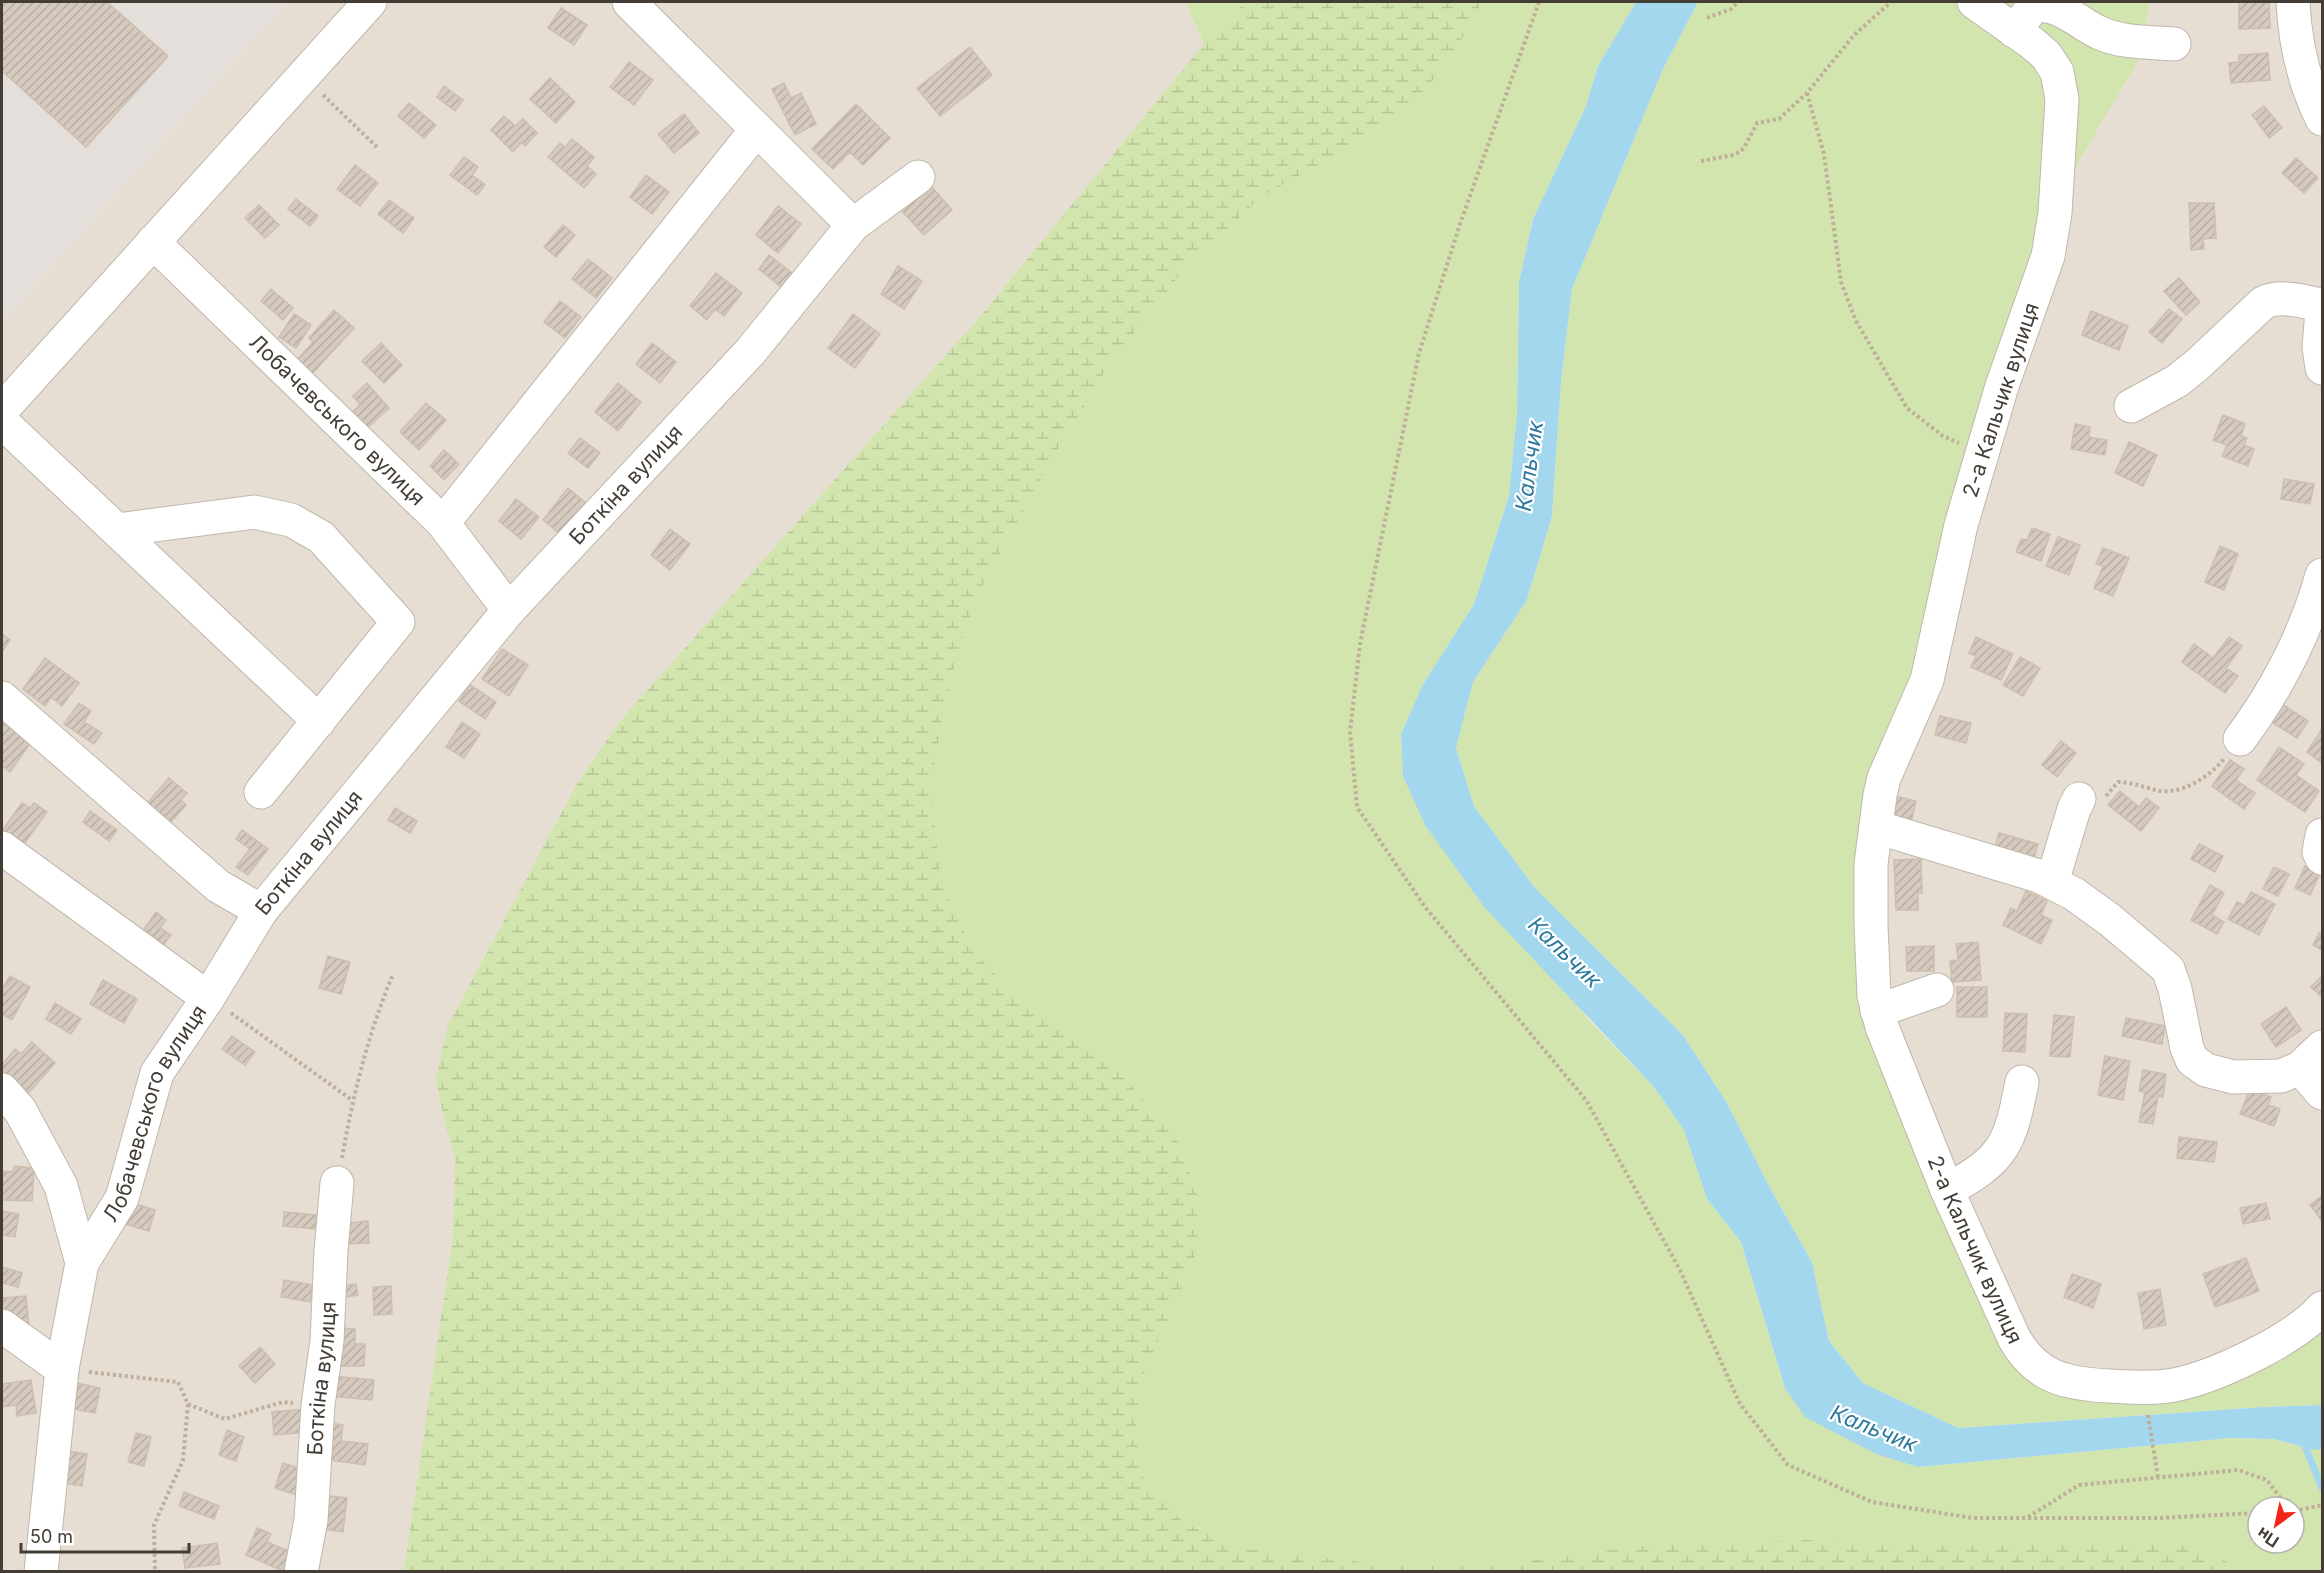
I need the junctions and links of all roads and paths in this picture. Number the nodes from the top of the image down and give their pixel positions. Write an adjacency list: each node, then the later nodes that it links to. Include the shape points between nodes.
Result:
1 (370, 2): 11 (street)
2 (629, 2): 14 (street)
3 (1539, 2): 65 (path, via 1419,353 1360,644 1350,732 1357,807 1425,908 1586,1100 1680,1270 1740,1404 1788,1465 1872,1502 1973,1518)
4 (1738, 2): 8 (path, via 1731,9)
5 (1891, 2): 12 (path, via 1854,35)
6 (1974, 2): 9 (street, 2-а Кальчик вулиця)
7 (2293, 2): 13 (street, via 2296,47)
8 (1707, 18)
9 (2014, 31): 10 (street, via 2033,7 2047,4 2101,34); 26 (street, 2-а Кальчик вулиця, via 2046,55 2060,84 2056,202 2048,256)
10 (2174, 44)
11 (303, 76): 15 (path); 19 (street)
12 (1807, 93): 16 (path, via 1779,119 1757,123 1741,151); 26 (path, via 1824,154 1841,282 1856,321 1907,408 1943,436)
13 (2322, 119)
14 (757, 129): 18 (street); 27 (street)
15 (378, 148)
16 (1701, 161)
17 (918, 177): 18 (street, Боткіна вулиця)
18 (853, 225): 30 (street, Боткіна вулиця, via 750,352)
19 (153, 242): 24 (street); 27 (street, Лобачевського вулиця)
20 (2322, 305): 23 (street, via 2278,298 2264,303 2198,365)
21 (2322, 310): 22 (street)
22 (2322, 368)
23 (2131, 406)
24 (2, 410)
25 (2, 422): 28 (street)
26 (1983, 452): 36 (street, 2-а Кальчик вулиця, via 1957,543 1927,680 1884,778)
27 (443, 523): 30 (street, Лобачевського вулиця)
28 (117, 530): 32 (street); 32 (street, via 254,512 291,520 321,537 398,622)
29 (2322, 575): 33 (street, via 2292,657 2269,699)
30 (509, 610): 41 (street, Боткіна вулиця)
31 (2, 698): 41 (street, via 218,886)
32 (319, 721): 34 (street)
33 (2240, 739): 35 (path, via 2204,777 2181,789 2163,791 2118,782 2098,806)
34 (261, 792)
35 (2079, 799): 40 (street)
36 (1876, 827): 40 (street); 45 (street, 2-а Кальчик вулиця, via 1870,892)
37 (2322, 835): 39 (street)
38 (2, 849): 44 (street, Лобачевського вулиця)
39 (2322, 858)
40 (2052, 882): 46 (street, via 2110,920 2163,964 2175,989 2187,1048 2200,1067 2217,1075 2281,1076)
41 (261, 911): 44 (street, Боткіна вулиця)
42 (393, 974): 50 (path, via 375,1019)
43 (1937, 990): 45 (street)
44 (208, 998): 50 (path); 53 (street, Лобачевського вулиця, via 157,1073 122,1198)
45 (1877, 1011): 52 (street, 2-а Кальчик вулиця)
46 (2311, 1057): 49 (street)
47 (2022, 1082): 52 (street, via 2012,1131 2004,1147 1983,1169)
48 (2, 1090): 53 (street, Лобачевського вулиця, via 20,1110 61,1186)
49 (2322, 1093)
50 (352, 1100): 51 (path)
51 (337, 1183): 58 (street, Боткіна вулиця, via 327,1341)
52 (1947, 1190): 54 (street, 2-а Кальчик вулиця, via 2026,1358 2057,1378 2084,1385 2143,1387 2201,1378 2278,1341)
53 (82, 1263): 56 (street, Лобачевського вулиця)
54 (2322, 1308)
55 (2, 1326): 56 (street)
56 (62, 1369): 57 (path, via 178,1382); 66 (street, Лобачевського вулиця)
57 (188, 1404): 58 (path, via 225,1419 284,1402); 67 (path, via 183,1460 154,1525)
58 (318, 1405): 68 (street, Боткіна вулиця, via 311,1520)
59 (2147, 1410): 60 (path)
60 (2158, 1479): 61 (path, via 2238,1470 2267,1480); 65 (path, via 2079,1485)
61 (2279, 1495)
62 (2322, 1505): 63 (path)
63 (2306, 1508)
64 (2246, 1514): 65 (path)
65 (2027, 1518)
66 (41, 1572)
67 (155, 1572)
68 (301, 1572)

